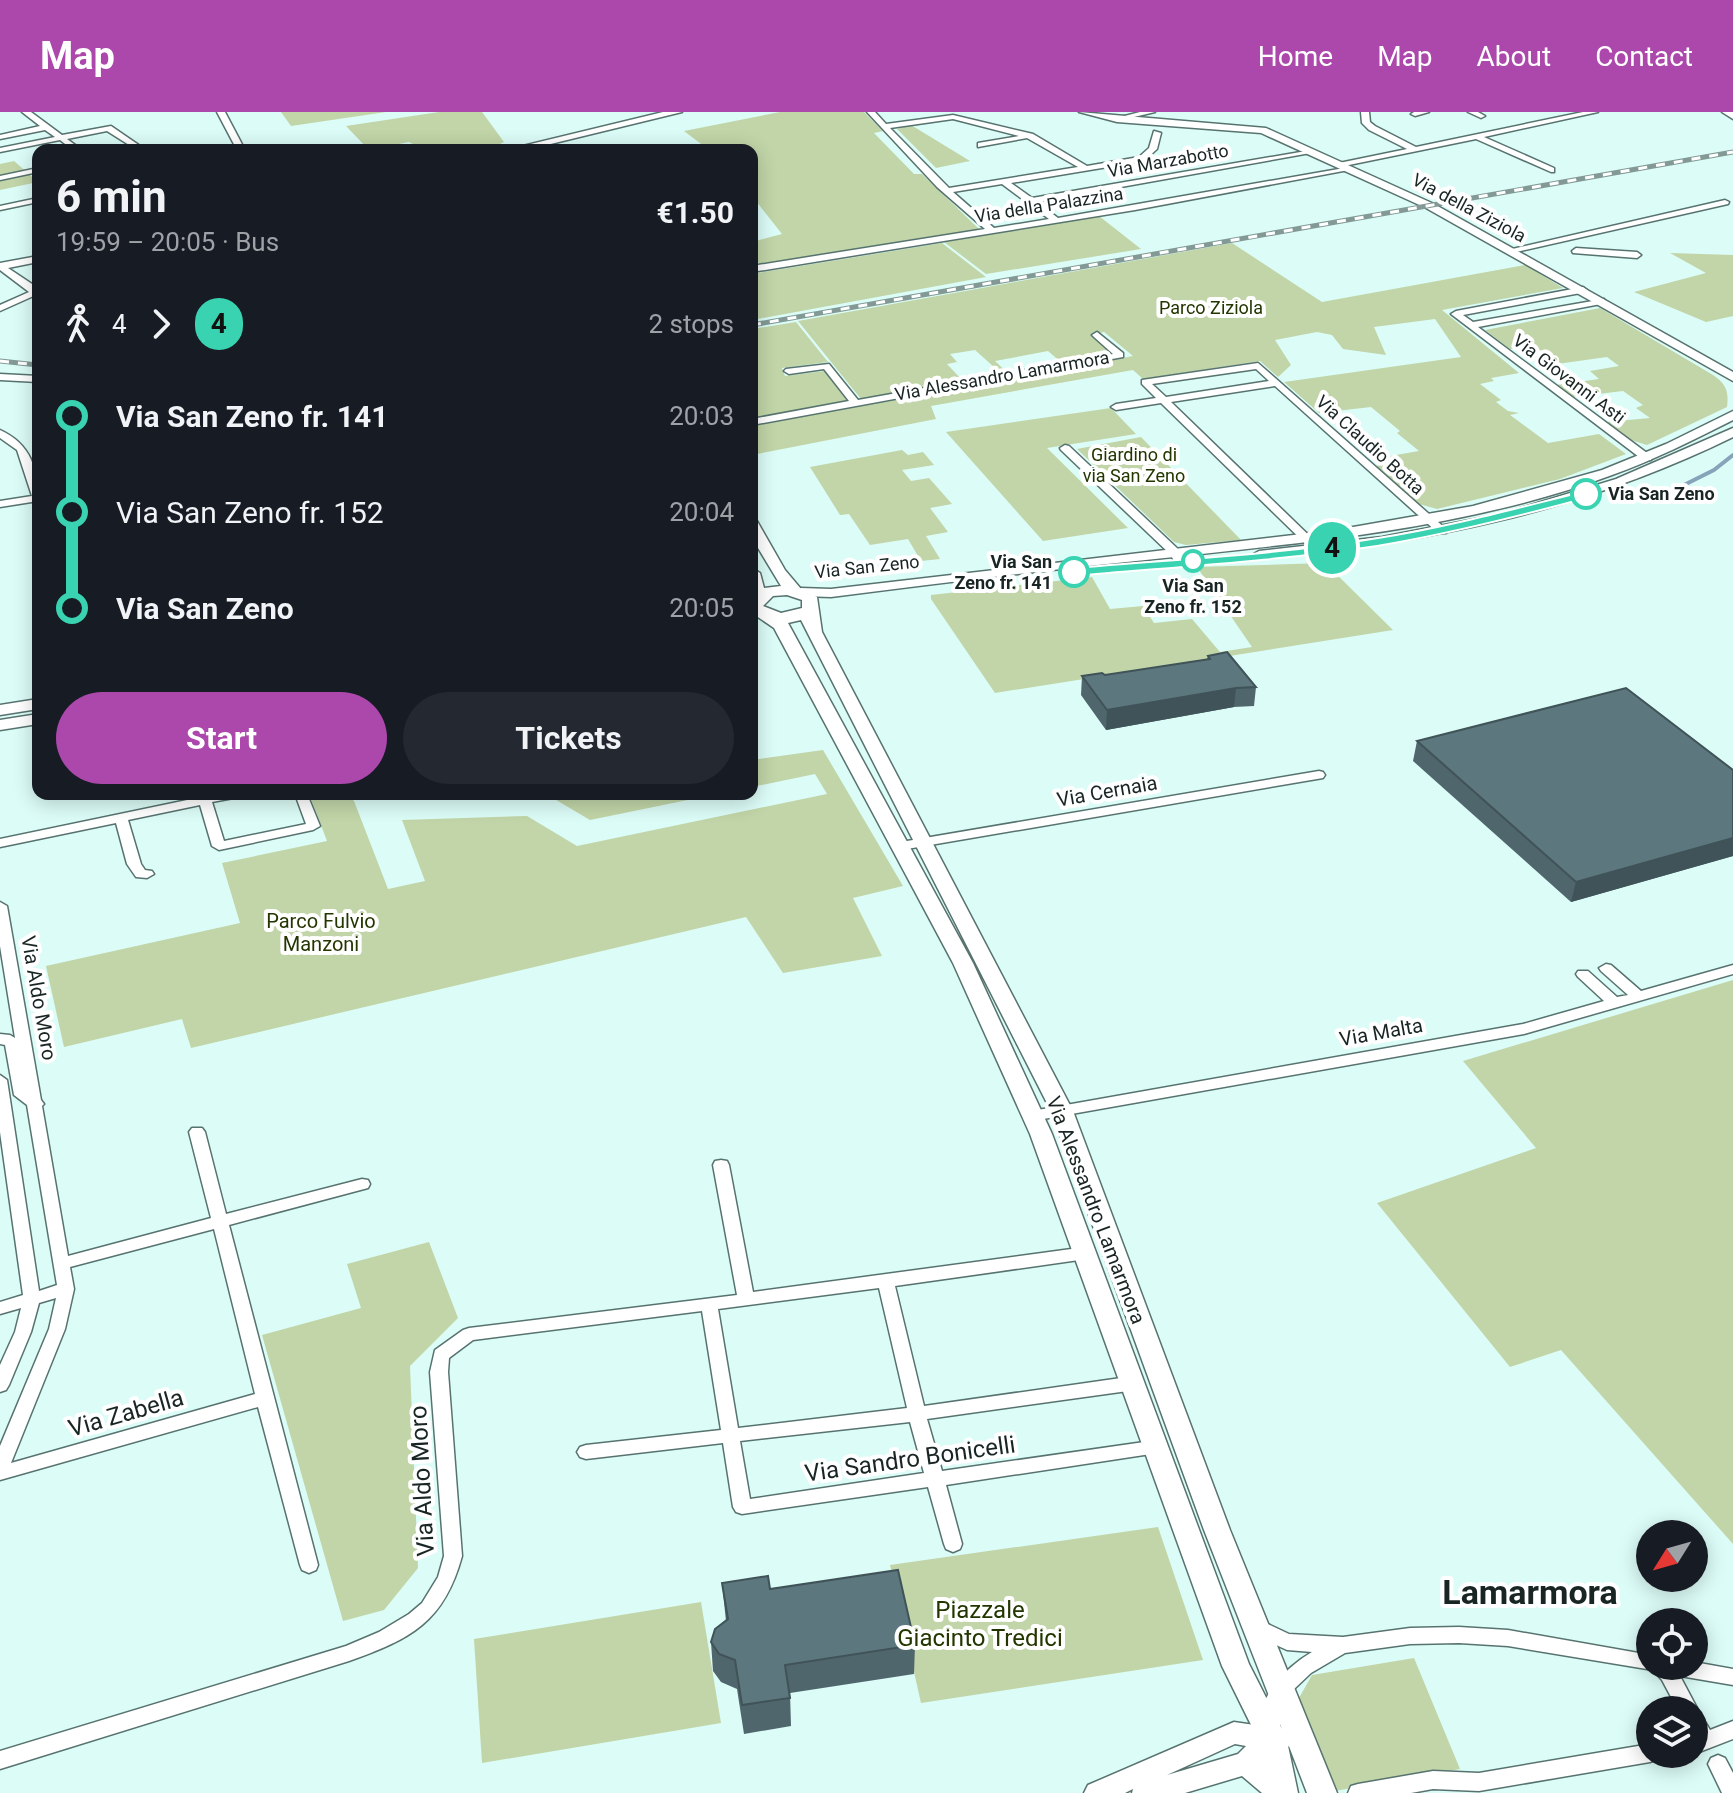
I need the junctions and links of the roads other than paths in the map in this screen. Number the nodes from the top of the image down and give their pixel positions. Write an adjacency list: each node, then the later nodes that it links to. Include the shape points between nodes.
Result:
1 (26, 112): 14 (street)
2 (221, 112): 22 (street)
3 (677, 112): 23 (main road)
4 (871, 112): 13 (street)
5 (1084, 112): 11 (street, Via della Ziziola)
6 (1150, 112): 11 (street, Via della Ziziola); 12 (street, Via della Ziziola)
7 (1365, 112): 26 (street, via 1372,128)
8 (1425, 112): 10 (street)
9 (1594, 112): 19 (street, Via della Palazzina)
10 (1415, 114)
11 (1117, 119): 12 (street, Via della Ziziola)
12 (1170, 123): 27 (street, Via della Ziziola, via 1255,128)
13 (886, 126): 16 (street, via 953,117); 34 (street)
14 (47, 127): 17 (street); 18 (street)
15 (1157, 133): 29 (street, via 1153,149 1141,159)
16 (1030, 136): 24 (street); 29 (street)
17 (0, 137)
18 (61, 137): 20 (street); 21 (street, via 108,128); 25 (street)
19 (1477, 137): 26 (street, Via della Palazzina); 30 (street)
20 (70, 144)
21 (133, 144)
22 (238, 144)
23 (549, 144)
24 (981, 145)
25 (0, 150)
26 (1415, 150): 28 (street, Via della Palazzina)
27 (1312, 152): 28 (street, Via della Ziziola); 36 (street, Via Marzabotto)
28 (1346, 167): 39 (street, Via della Palazzina); 42 (street, Via della Ziziola)
29 (1085, 168): 33 (street)
30 (1551, 170)
31 (32, 171): 32 (street)
32 (0, 178)
33 (1003, 181): 34 (street); 36 (street)
34 (947, 191): 40 (street)
35 (32, 201): 38 (street)
36 (1029, 201): 39 (street)
37 (1725, 202): 41 (street)
38 (0, 208)
39 (1056, 220): 40 (street, Via della Palazzina)
40 (991, 230): 48 (street, Via della Palazzina)
41 (1582, 234): 42 (street); 44 (street, via 1601,244)
42 (1512, 250): 50 (street, Via della Ziziola)
43 (1576, 251): 44 (street)
44 (1606, 255): 45 (street)
45 (1637, 255)
46 (32, 260): 47 (street)
47 (1, 266): 49 (street)
48 (758, 266)
49 (32, 288)
50 (1583, 290): 52 (street, Via della Ziziola); 54 (street, Via Giovanni Asti, via 1456,314)
51 (32, 293): 53 (street)
52 (1601, 301): 54 (street, Via Giovanni Asti); 58 (street, Via della Ziziola)
53 (0, 308)
54 (1472, 325): 69 (street, Via Giovanni Asti)
55 (1097, 335): 62 (street, Via Alessandro Lamarmora, via 1120,355)
56 (789, 371): 62 (street, via 826,366)
57 (0, 377): 59 (street)
58 (1733, 377)
59 (32, 379)
60 (1277, 383): 61 (street); 61 (street, Via Claudio Botta, via 1258,366 1145,382); 74 (street, Via Claudio Botta)
61 (1165, 401): 63 (street); 77 (street)
62 (855, 403): 65 (street, Via Alessandro Lamarmora)
63 (1116, 407)
64 (1733, 415): 69 (street, Via San Zeno)
65 (758, 421)
66 (0, 433): 71 (street, via 22,449)
67 (1730, 435): 70 (street, Via San Zeno)
68 (1065, 448): 79 (street)
69 (1647, 458): 70 (street); 74 (street, Via San Zeno, via 1545,492)
70 (1664, 467): 75 (street, Via San Zeno, via 1560,502)
71 (32, 480)
72 (32, 499): 73 (street)
73 (0, 504)
74 (1428, 519): 75 (street, Via Claudio Botta); 77 (street, Via San Zeno)
75 (1442, 531): 78 (street, Via San Zeno)
76 (758, 535): 80 (main road, via 778,572)
77 (1305, 538): 78 (street); 79 (street, Via San Zeno)
78 (1318, 550): 79 (street, Via San Zeno)
79 (1178, 557): 80 (street, Via San Zeno, via 824,594); 82 (street, Via San Zeno)
80 (798, 592): 81 (main road, via 775,591); 82 (main road, Via Alessandro Lamarmora, via 809,597)
81 (759, 607): 82 (main road, via 788,618); 92 (main road, Via Alessandro Lamarmora, via 781,625)
82 (810, 609): 92 (main road, Via Alessandro Lamarmora, via 814,632)
83 (32, 705): 84 (street)
84 (0, 710)
85 (32, 720): 86 (street)
86 (0, 725)
87 (1319, 775): 92 (street, Via Cernaia)
88 (205, 800): 89 (street, via 219,846 313,826); 90 (street)
89 (303, 800)
90 (121, 818): 91 (street); 93 (street, via 134,864)
91 (0, 843)
92 (912, 844): 102 (main road, Via Alessandro Lamarmora); 103 (main road, Via Alessandro Lamarmora)
93 (147, 874)
94 (0, 906): 100 (street, Via Aldo Moro)
95 (1606, 968): 98 (street)
96 (1733, 969): 98 (street, Via Malta)
97 (1583, 974): 99 (street)
98 (1639, 997): 99 (street, Via Malta)
99 (1616, 1004): 102 (street, Via Malta, via 1524,1029)
100 (9, 1045): 109 (street, Via Aldo Moro, via 36,1104)
101 (0, 1080): 112 (street)
102 (1062, 1111): 103 (street, Via Malta); 127 (main road, Via Alessandro Lamarmora)
103 (1032, 1116): 108 (main road, Via Alessandro Lamarmora)
104 (197, 1132): 107 (street)
105 (721, 1165): 113 (street)
106 (362, 1184): 107 (street)
107 (222, 1223): 109 (street); 118 (street)
108 (1086, 1253): 110 (street); 116 (main road, Via Alessandro Lamarmora)
109 (64, 1263): 111 (street, Via Aldo Moro)
110 (886, 1281): 113 (street); 119 (street)
111 (66, 1289): 112 (street); 123 (street, Via Aldo Moro, via 57,1329)
112 (32, 1298): 115 (street); 117 (street)
113 (746, 1300): 114 (street)
114 (709, 1304): 120 (street); 138 (street, Via Aldo Moro, via 469,1334 441,1355 453,1556 447,1582 423,1617 349,1653)
115 (0, 1308)
116 (1135, 1383): 119 (street, Via Sandro Bonicelli); 121 (main road, Via Alessandro Lamarmora)
117 (0, 1385)
118 (265, 1398): 123 (street, Via Zabella); 126 (street)
119 (917, 1414): 120 (street, Via Sandro Bonicelli); 124 (street)
120 (730, 1435): 122 (street, Via Sandro Bonicelli); 124 (street, Via Sandro Bonicelli, via 742,1507)
121 (1158, 1447): 124 (street, Via Sandro Bonicelli); 134 (main road, Via Alessandro Lamarmora, via 1236,1666)
122 (586, 1452)
123 (0, 1470)
124 (934, 1481): 125 (street)
125 (953, 1544)
126 (309, 1565)
127 (1255, 1625): 128 (street, via 1287,1642); 132 (main road, Via Alessandro Lamarmora)
128 (1343, 1645): 129 (street, via 1459,1635 1508,1638); 132 (street, via 1313,1660)
129 (1636, 1661)
130 (1708, 1673): 131 (street)
131 (1733, 1677)
132 (1281, 1688): 134 (street, via 1272,1706); 136 (main road, Via Alessandro Lamarmora)
133 (1733, 1730): 135 (street)
134 (1272, 1738): 136 (street); 139 (street); 142 (street, via 1234,1733); 144 (main road, Via Alessandro Lamarmora)
135 (1708, 1739)
136 (1302, 1741): 145 (main road, Via Alessandro Lamarmora)
137 (1636, 1756): 141 (street)
138 (0, 1760)
139 (1246, 1763): 143 (street); 144 (street)
140 (1718, 1764): 147 (street)
141 (1482, 1788): 146 (street, via 1433,1780)
142 (1097, 1793)
143 (1145, 1793)
144 (1282, 1793)
145 (1322, 1793)
146 (1358, 1793)
147 (1733, 1793)

